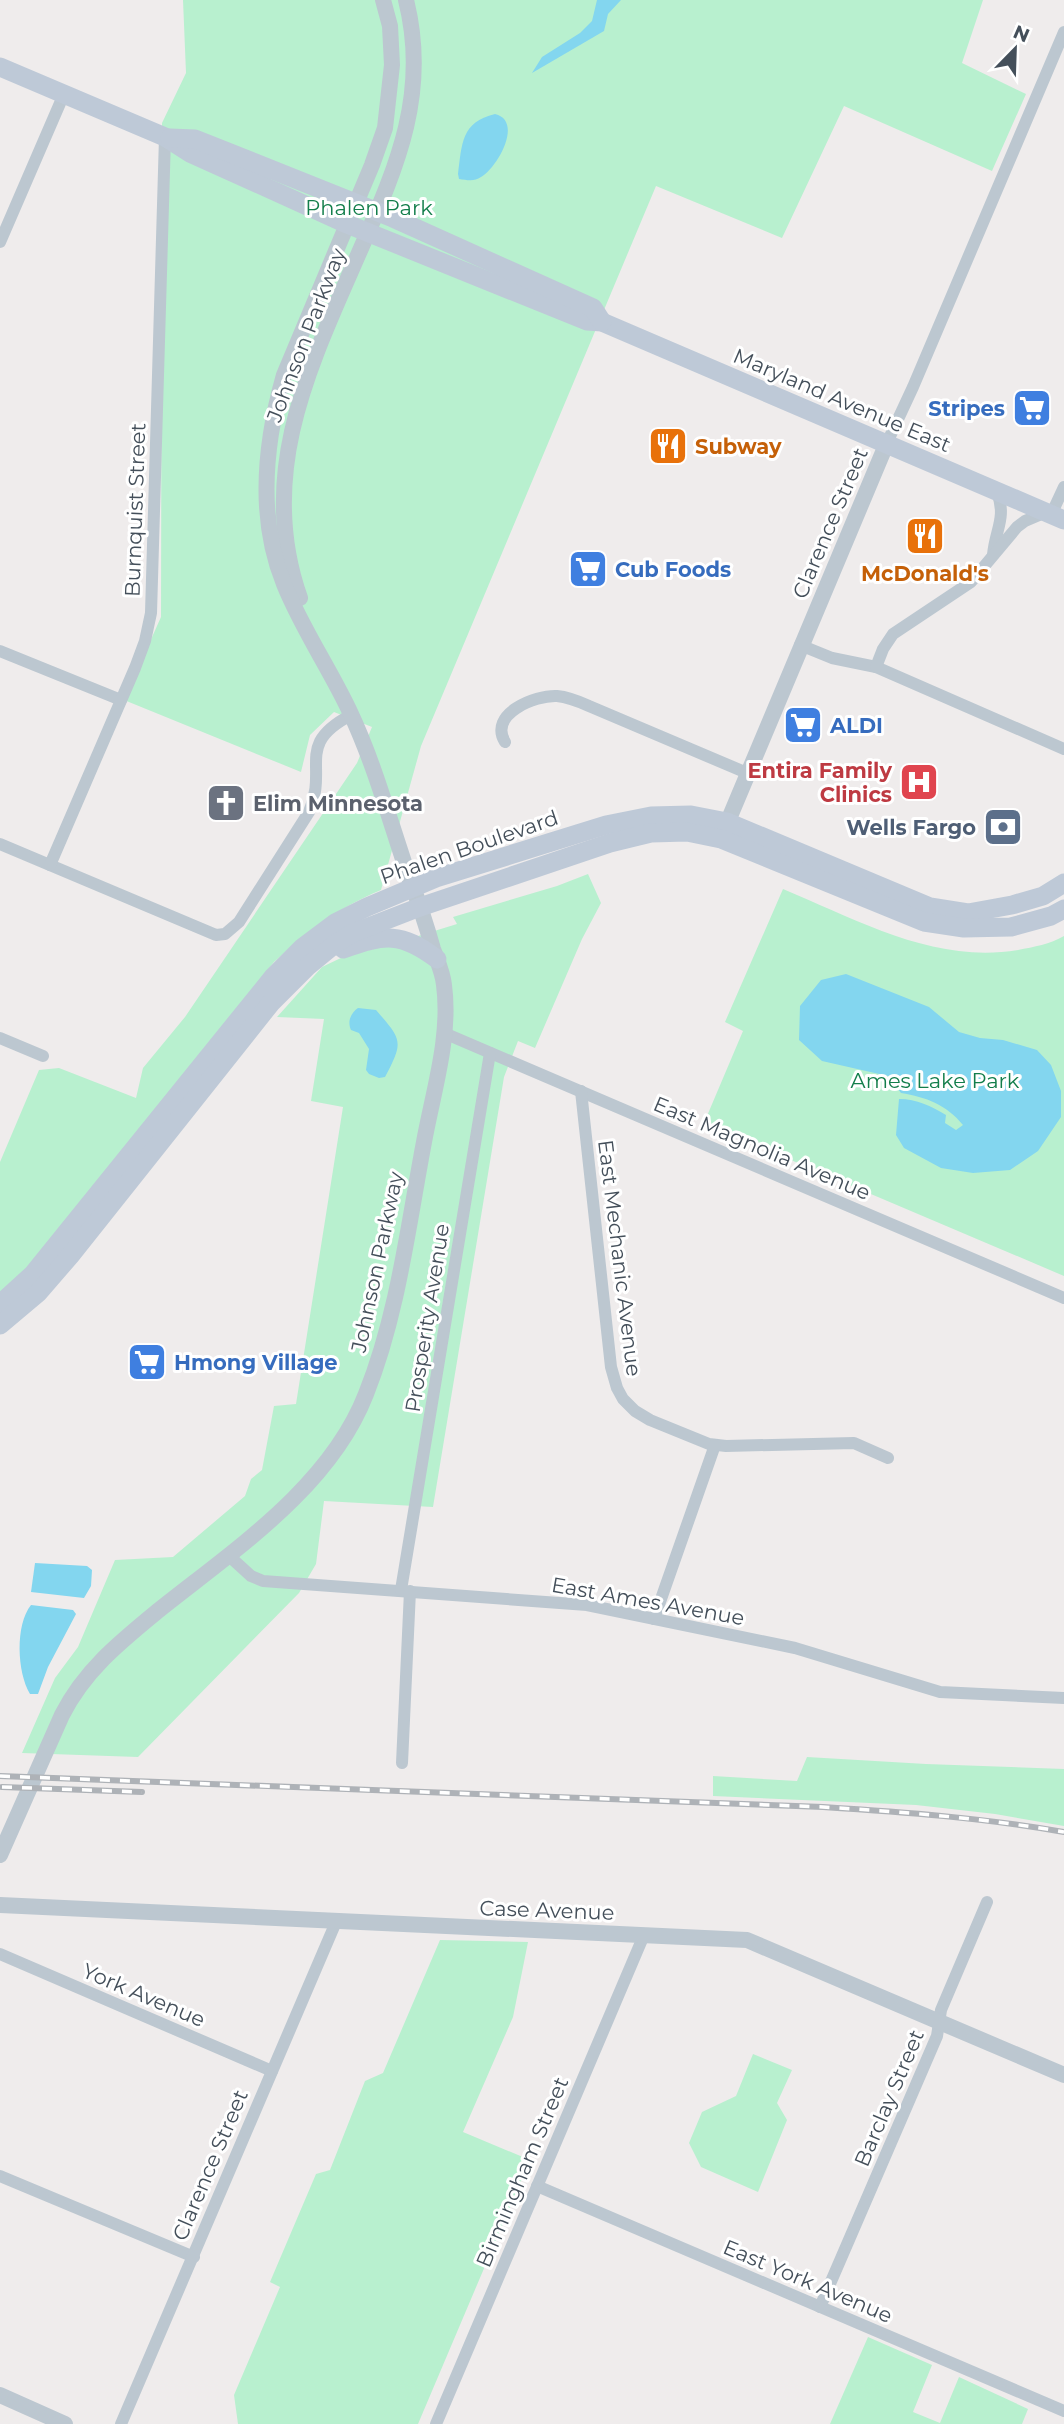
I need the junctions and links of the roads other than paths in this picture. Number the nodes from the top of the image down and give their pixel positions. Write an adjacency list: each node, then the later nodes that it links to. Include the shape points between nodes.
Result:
1 (383, 0): 7 (street, Johnson Parkway, via 391,45 388,110 380,144)
2 (406, 0): 8 (street, Johnson Parkway, via 414,57 413,97 403,144)
3 (1064, 32): 13 (street, Clarence Street)
4 (0, 67): 5 (main road, Maryland Avenue East)
5 (64, 94): 6 (main road, Maryland Avenue East); 11 (street)
6 (164, 137): 7 (main road, Maryland Avenue East, via 195,139); 9 (main road, Maryland Avenue East); 22 (street, Burnquist Street, via 151,612 145,641)
7 (356, 202): 8 (main road, Maryland Avenue East); 9 (street, Johnson Parkway)
8 (377, 211): 10 (street, Johnson Parkway); 12 (main road, Maryland Avenue East, via 593,307)
9 (346, 224): 10 (main road, Maryland Avenue East); 19 (street, Johnson Parkway, via 284,375 267,465 268,518 282,581)
10 (368, 233): 12 (main road, Maryland Avenue East, via 587,321); 19 (street, Johnson Parkway, via 308,376 287,447 283,492 287,553)
11 (0, 242)
12 (602, 322): 13 (main road, Maryland Avenue East)
13 (886, 445): 15 (main road, Maryland Avenue East); 18 (street, Clarence Street)
14 (1064, 487): 16 (street)
15 (997, 492): 16 (main road, Maryland Avenue East); 17 (street, via 1002,518)
16 (1054, 516): 17 (street, via 1022,523)
17 (992, 555): 21 (street, via 971,582 893,634)
18 (800, 645): 21 (street, via 832,658); 26 (street, Clarence Street)
19 (317, 647): 23 (street, Johnson Parkway)
20 (0, 651): 22 (street)
21 (876, 667): 25 (street)
22 (121, 700): 29 (street, Burnquist Street)
23 (351, 715): 29 (street, via 320,739 315,752 316,792 309,812 225,934 216,935); 31 (street, Johnson Parkway)
24 (505, 742): 26 (street, via 501,727 514,710 556,696)
25 (1064, 749)
26 (747, 773): 27 (street, Clarence Street)
27 (724, 830): 30 (main road, Phalen Boulevard, via 930,907 968,913 1043,896); 31 (main road, Phalen Boulevard, via 691,815 651,816 606,825); 32 (main road, Phalen Boulevard, via 651,833 610,843); 33 (main road, Phalen Boulevard, via 924,922 964,929 1011,928)
28 (0, 844): 29 (street)
29 (50, 865)
30 (1064, 883)
31 (413, 887): 32 (street, Johnson Parkway); 42 (main road, Phalen Boulevard, via 335,923 273,977 33,1274)
32 (420, 907): 34 (street, Johnson Parkway); 35 (main road, Phalen Boulevard, via 353,933)
33 (1064, 909)
34 (437, 959): 35 (main road, via 410,941 384,938 356,944 331,954); 36 (street, Johnson Parkway, via 444,981)
35 (280, 994): 43 (main road, Phalen Boulevard, via 46,1284)
36 (444, 1033): 38 (street, East Magnolia Avenue); 46 (street, Johnson Parkway, via 388,1332 365,1397 338,1446 306,1488)
37 (0, 1038): 39 (street)
38 (490, 1053): 40 (street, East Magnolia Avenue); 47 (street, Prosperity Avenue)
39 (43, 1056)
40 (581, 1091): 41 (street, East Magnolia Avenue); 44 (street, East Mechanic Avenue, via 617,1388 643,1416)
41 (1064, 1298)
42 (0, 1304)
43 (0, 1325)
44 (715, 1445): 45 (street, East Mechanic Avenue, via 854,1443); 48 (street)
45 (888, 1458)
46 (228, 1555): 47 (street, East Ames Avenue, via 263,1581); 51 (street, Johnson Parkway, via 114,1646 85,1678 62,1715)
47 (406, 1590): 48 (street, East Ames Avenue, via 587,1605); 50 (street, Prosperity Avenue)
48 (654, 1619): 49 (street, East Ames Avenue, via 795,1648 940,1692)
49 (1064, 1698)
50 (402, 1763)
51 (0, 1855)
52 (987, 1902): 57 (street, Barclay Street, via 941,2010)
53 (0, 1905): 54 (street, Case Avenue)
54 (336, 1922): 55 (street, Case Avenue); 58 (street, Clarence Street)
55 (644, 1936): 57 (street, Case Avenue, via 747,1940); 61 (street, Birmingham Street)
56 (0, 1955): 58 (street, York Avenue)
57 (940, 2023): 59 (street, Case Avenue); 63 (street, Barclay Street)
58 (272, 2071): 62 (street, Clarence Street)
59 (1064, 2076)
60 (0, 2176): 62 (street)
61 (537, 2186): 63 (street, East York Avenue); 68 (street, Birmingham Street)
62 (194, 2257): 67 (street, Clarence Street)
63 (820, 2307): 65 (street, East York Avenue)
64 (0, 2395): 66 (street)
65 (1064, 2411)
66 (65, 2424)
67 (121, 2424)
68 (436, 2424)

